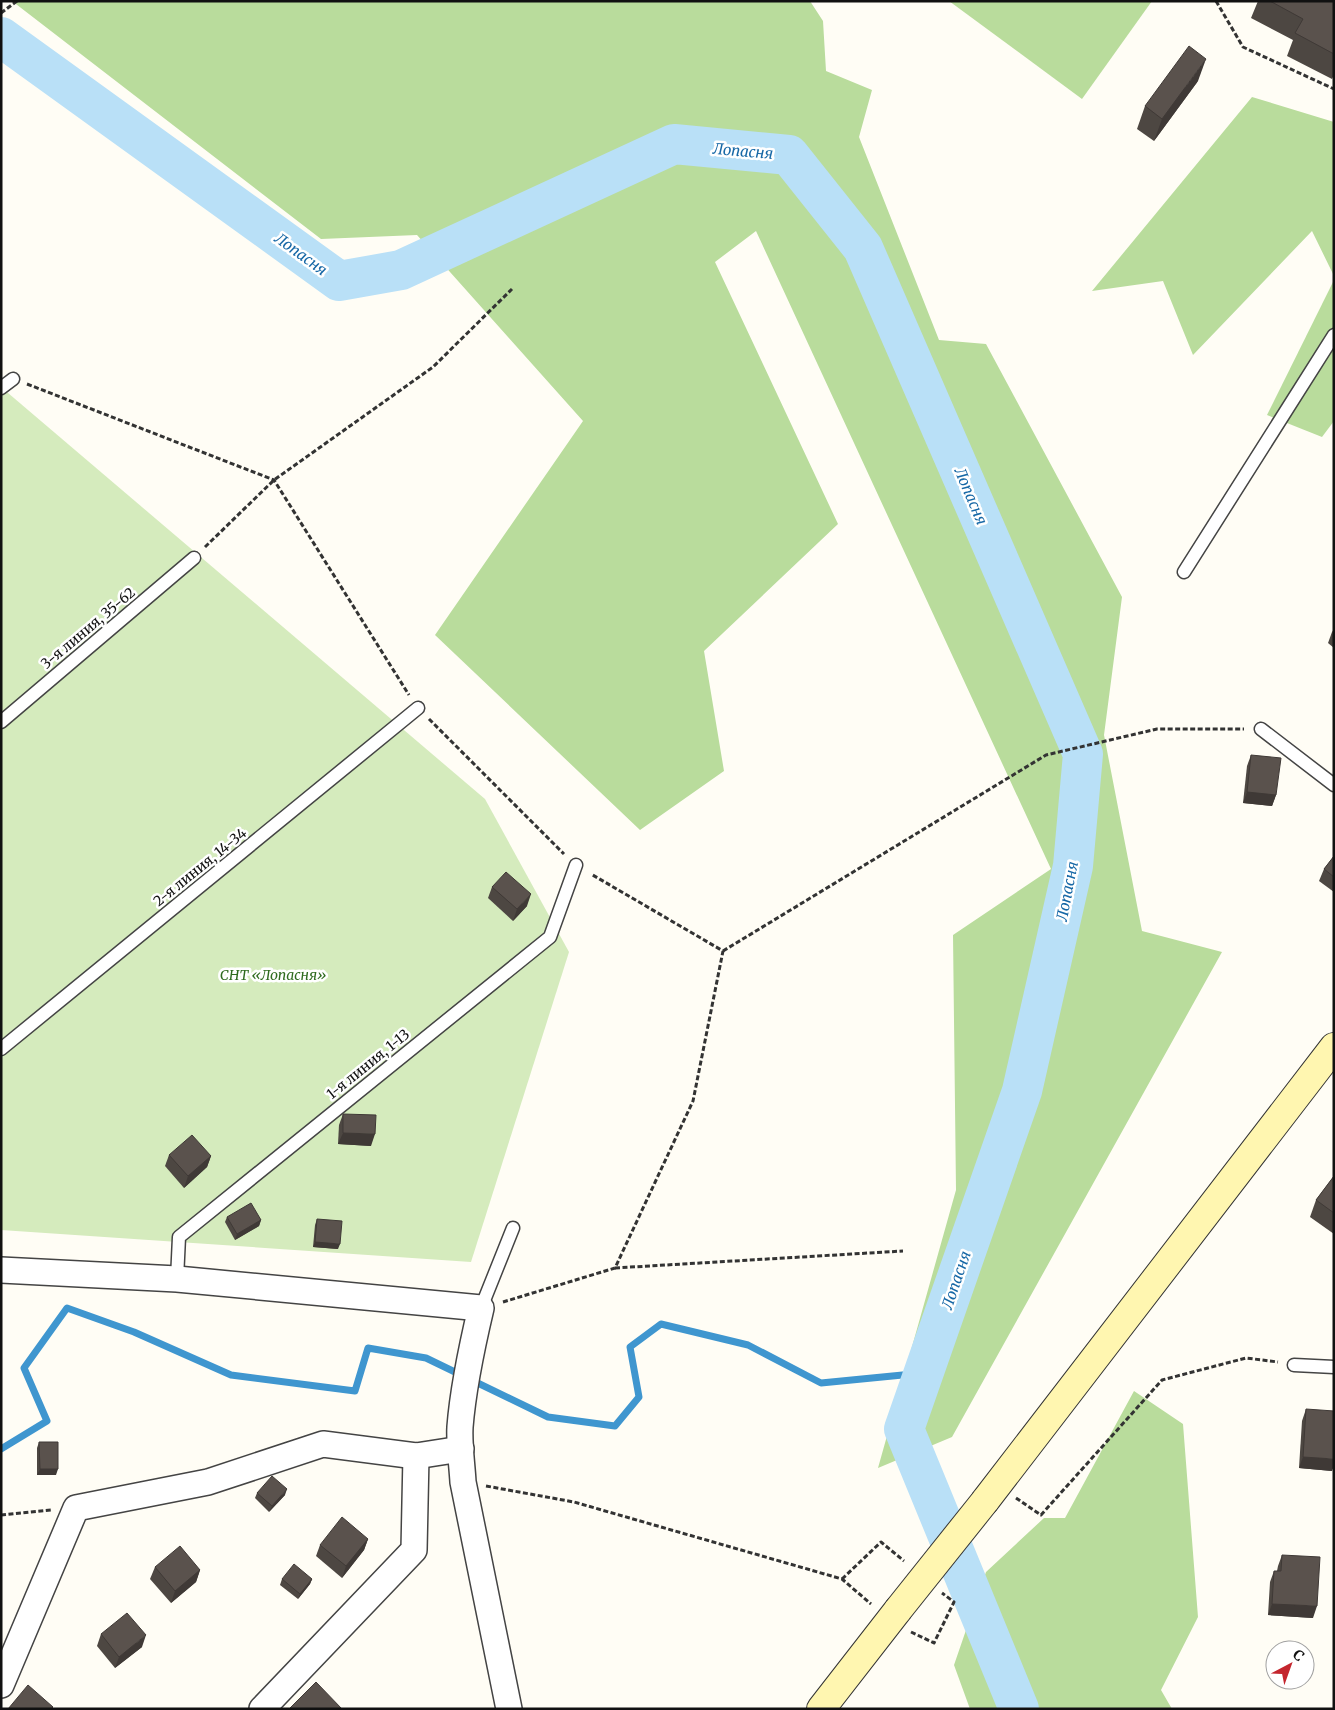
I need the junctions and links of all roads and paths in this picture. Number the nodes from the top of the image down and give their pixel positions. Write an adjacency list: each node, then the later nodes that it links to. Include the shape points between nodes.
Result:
1 (18, 1): 3 (path)
2 (1216, 1): 4 (path, via 1243,47)
3 (1, 13)
4 (1334, 89)
5 (512, 289): 9 (path, via 433,367)
6 (1334, 335): 11 (lane)
7 (13, 379): 8 (lane); 9 (path)
8 (1, 388)
9 (274, 480): 10 (path); 12 (path)
10 (194, 558): 13 (lane, 3-я линия, 35-62)
11 (1184, 572)
12 (418, 708): 16 (path); 19 (lane, 2-я линия, 14-34)
13 (1, 722)
14 (1261, 729): 15 (lane); 17 (path, via 1157,729 1046,755)
15 (1334, 785)
16 (576, 865): 17 (path); 24 (lane, 1-я линия, 1-13, via 550,937 179,1237)
17 (722, 951): 22 (path, via 693,1102)
18 (1334, 1047): 31 (street)
19 (1, 1049)
20 (514, 1228): 25 (lane)
21 (903, 1252): 22 (path)
22 (615, 1268): 25 (path)
23 (1, 1270): 24 (street)
24 (177, 1279): 25 (street)
25 (481, 1308): 28 (street, via 472,1348)
26 (1294, 1365): 27 (lane); 31 (path, via 1246,1358 1162,1380 1042,1515)
27 (1334, 1367)
28 (461, 1439): 29 (street); 30 (street)
29 (416, 1456): 32 (street, via 323,1444 208,1482); 36 (street, via 414,1550)
30 (464, 1482): 34 (path, via 574,1502 842,1579); 37 (street)
31 (998, 1498): 34 (street, bridge)
32 (76, 1508): 33 (path); 35 (street)
33 (1, 1515)
34 (886, 1609): 38 (street)
35 (1, 1685)
36 (262, 1709)
37 (509, 1709)
38 (821, 1709)

